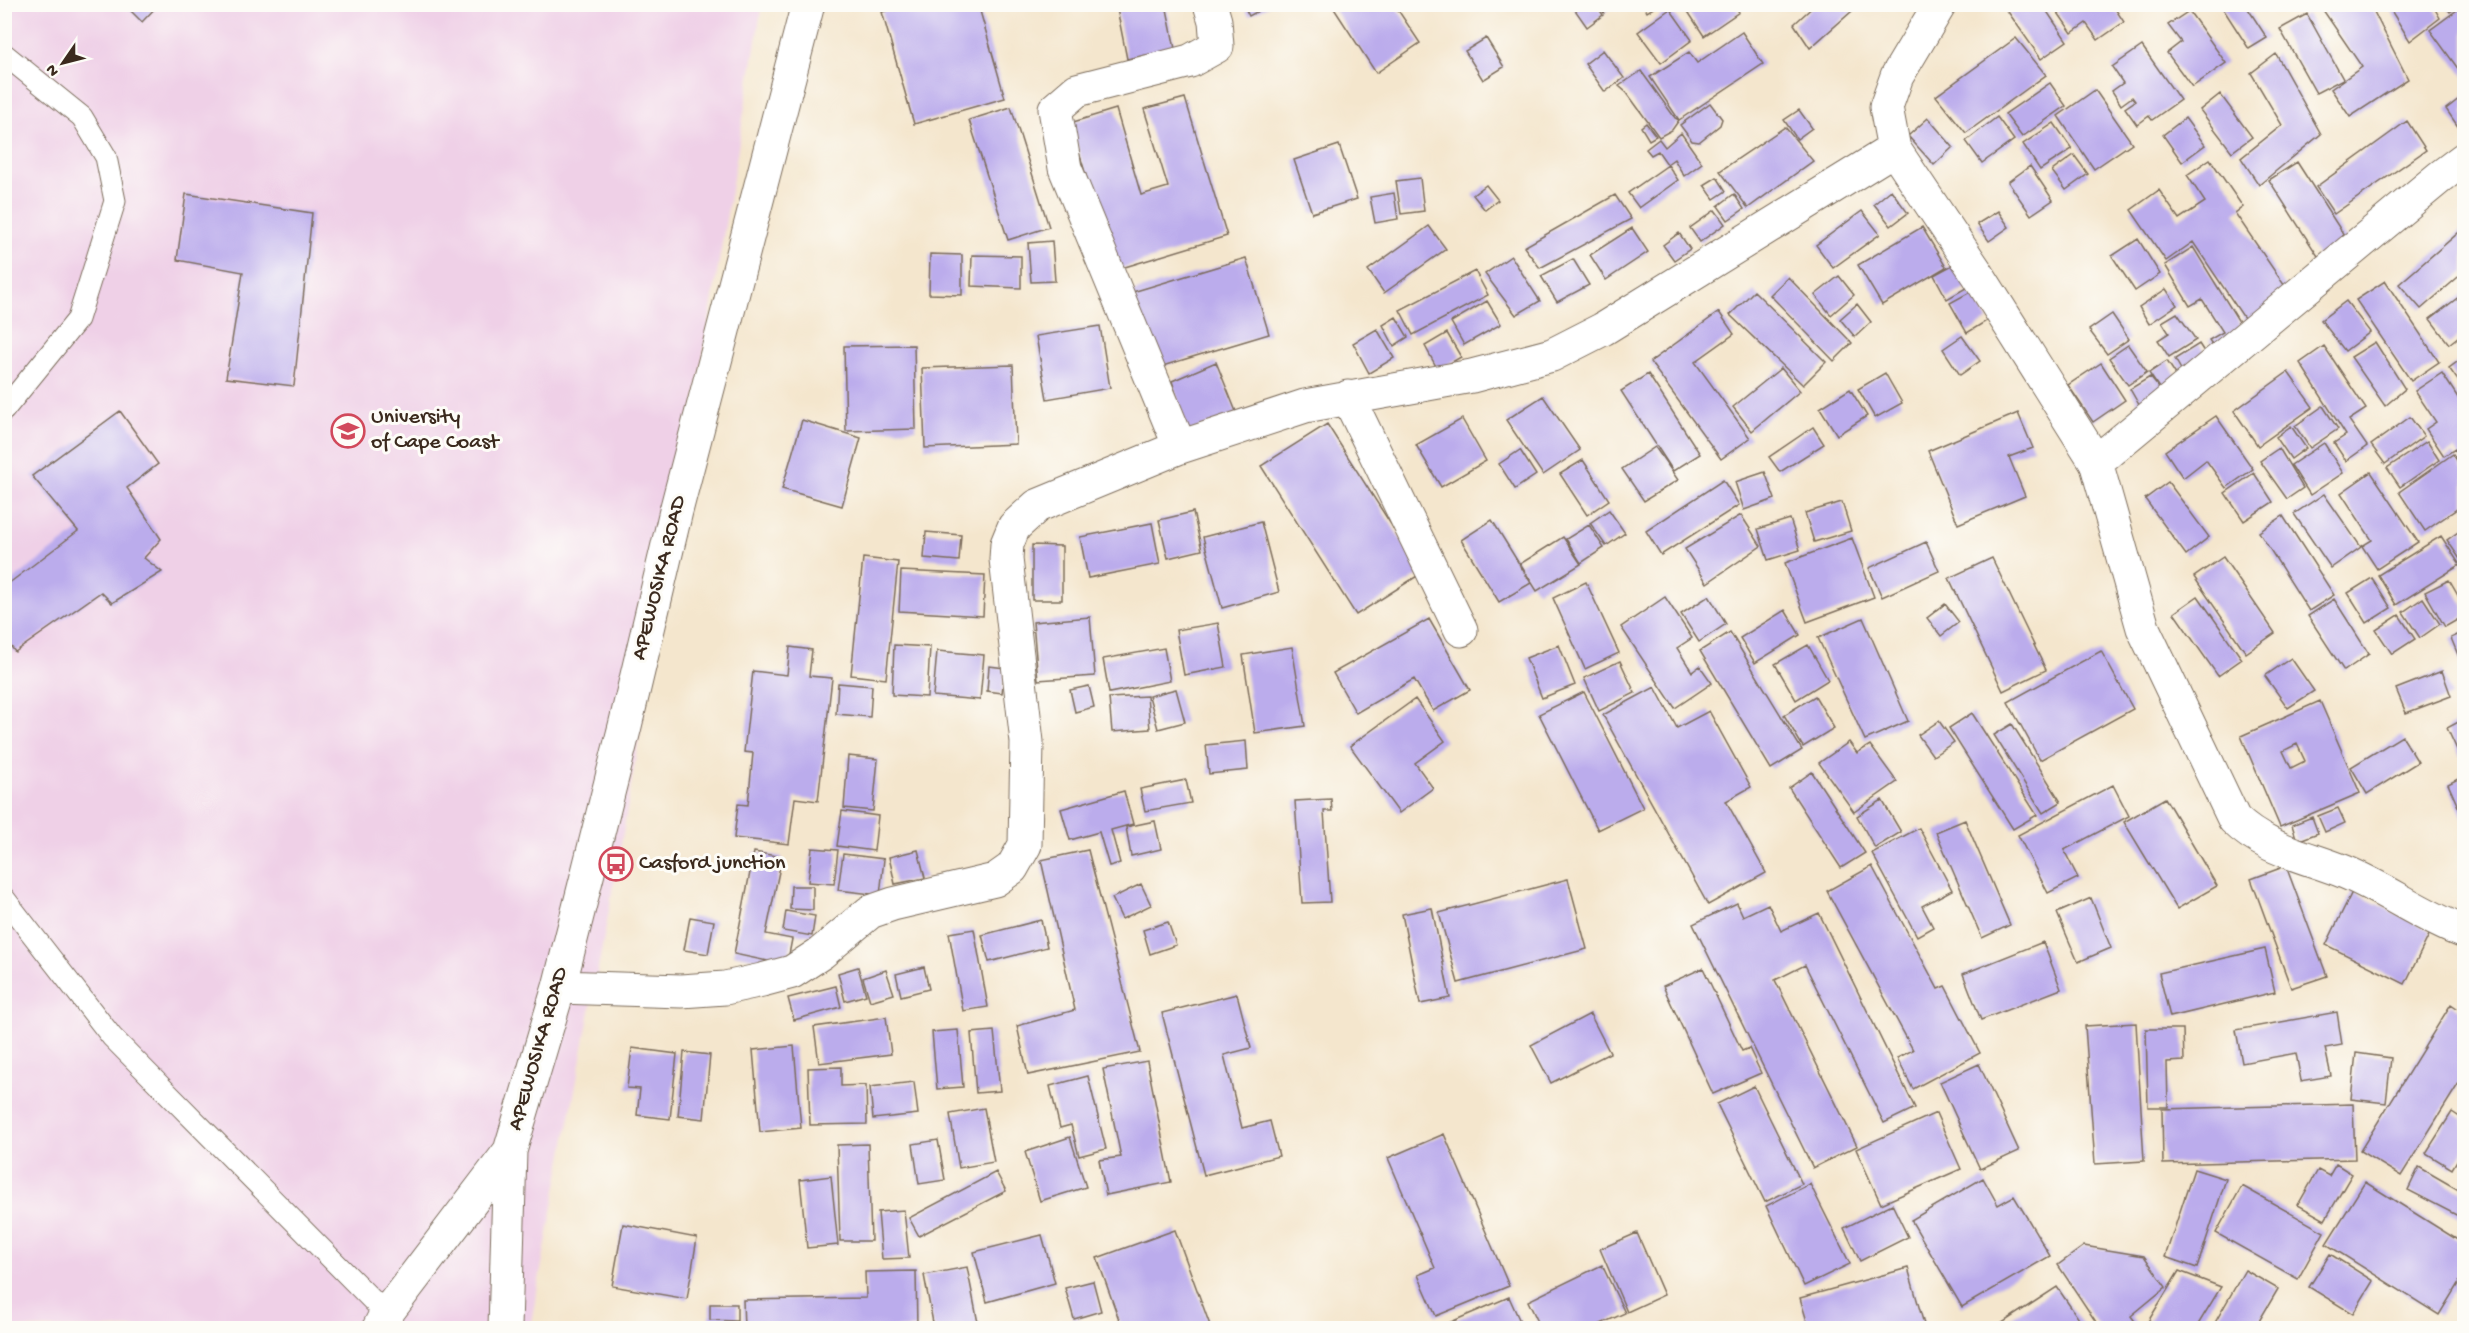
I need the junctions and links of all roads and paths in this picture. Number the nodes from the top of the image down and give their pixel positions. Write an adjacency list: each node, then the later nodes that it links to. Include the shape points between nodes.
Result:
1 (808, 4): 14 (street, APEWOSIKA ROAD, via 676,511)
2 (1210, 4): 9 (street, via 1216,46 1190,61 1077,90 1055,109 1065,168)
3 (1940, 4): 5 (street, via 1897,76 1886,107)
4 (4, 54): 8 (lane, via 82,117 106,157 115,201 78,319)
5 (1894, 149): 7 (street, via 1603,329 1552,355 1472,376); 10 (street)
6 (2464, 159): 10 (street)
7 (1348, 397): 9 (street, via 1305,406); 11 (street)
8 (4, 410)
9 (1180, 447): 14 (street, via 1037,506 1010,535 1006,559 1027,742 1025,845 1012,868 995,880 870,912 792,972 762,981 681,991)
10 (2096, 462): 13 (street, via 2143,628 2234,819 2263,842 2346,872)
11 (1461, 630)
12 (4, 898): 16 (lane, via 112,1037)
13 (2464, 932)
14 (559, 987): 15 (street, APEWOSIKA ROAD)
15 (510, 1151): 16 (street, APEWOSIKA ROAD); 17 (street, APEWOSIKA ROAD)
16 (383, 1321)
17 (505, 1329)

